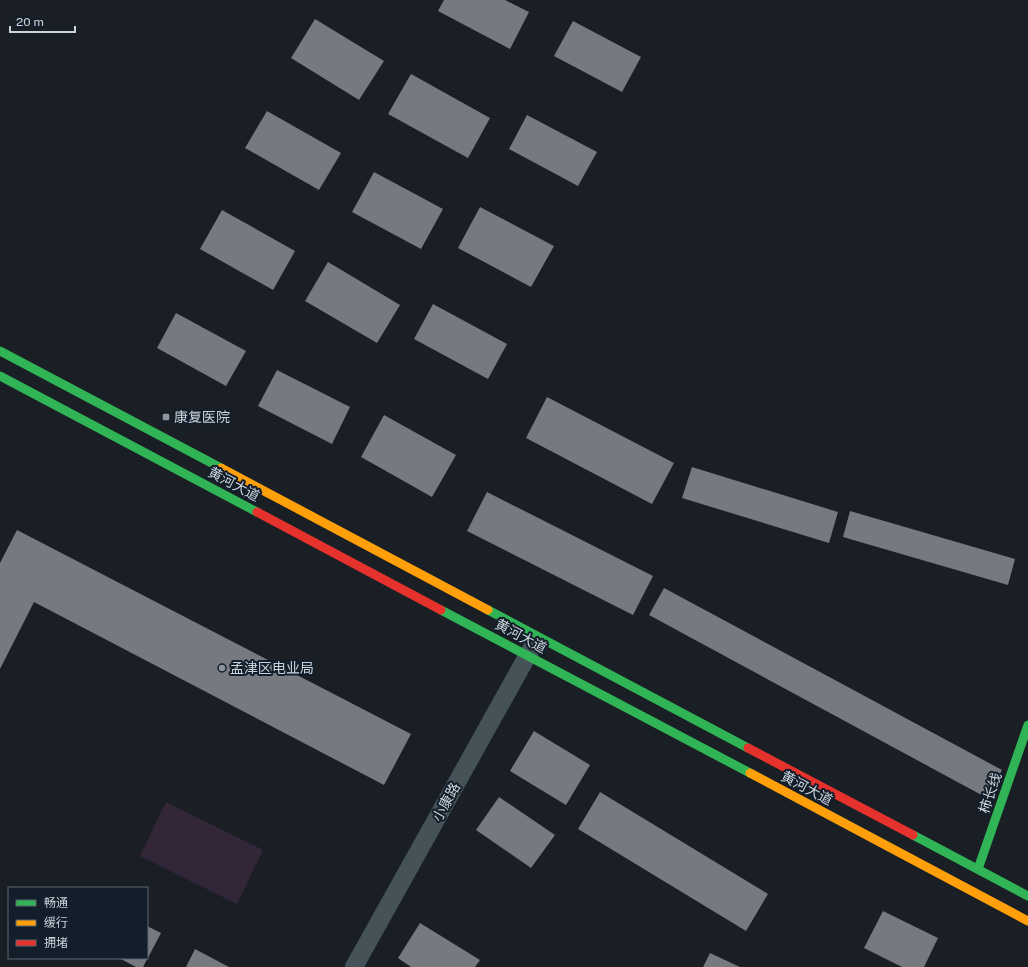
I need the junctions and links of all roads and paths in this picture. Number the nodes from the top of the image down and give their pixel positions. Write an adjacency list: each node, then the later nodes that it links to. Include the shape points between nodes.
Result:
1 (0, 351): 3 (main road, 黄河大道)
2 (0, 376): 7 (main road, 黄河大道)
3 (538, 637): 5 (main road, 黄河大道); 8 (street, 小康路)
4 (1028, 725): 5 (main road, 柿长线)
5 (978, 869): 6 (main road, 黄河大道)
6 (1028, 896)
7 (1028, 921)
8 (354, 967)

